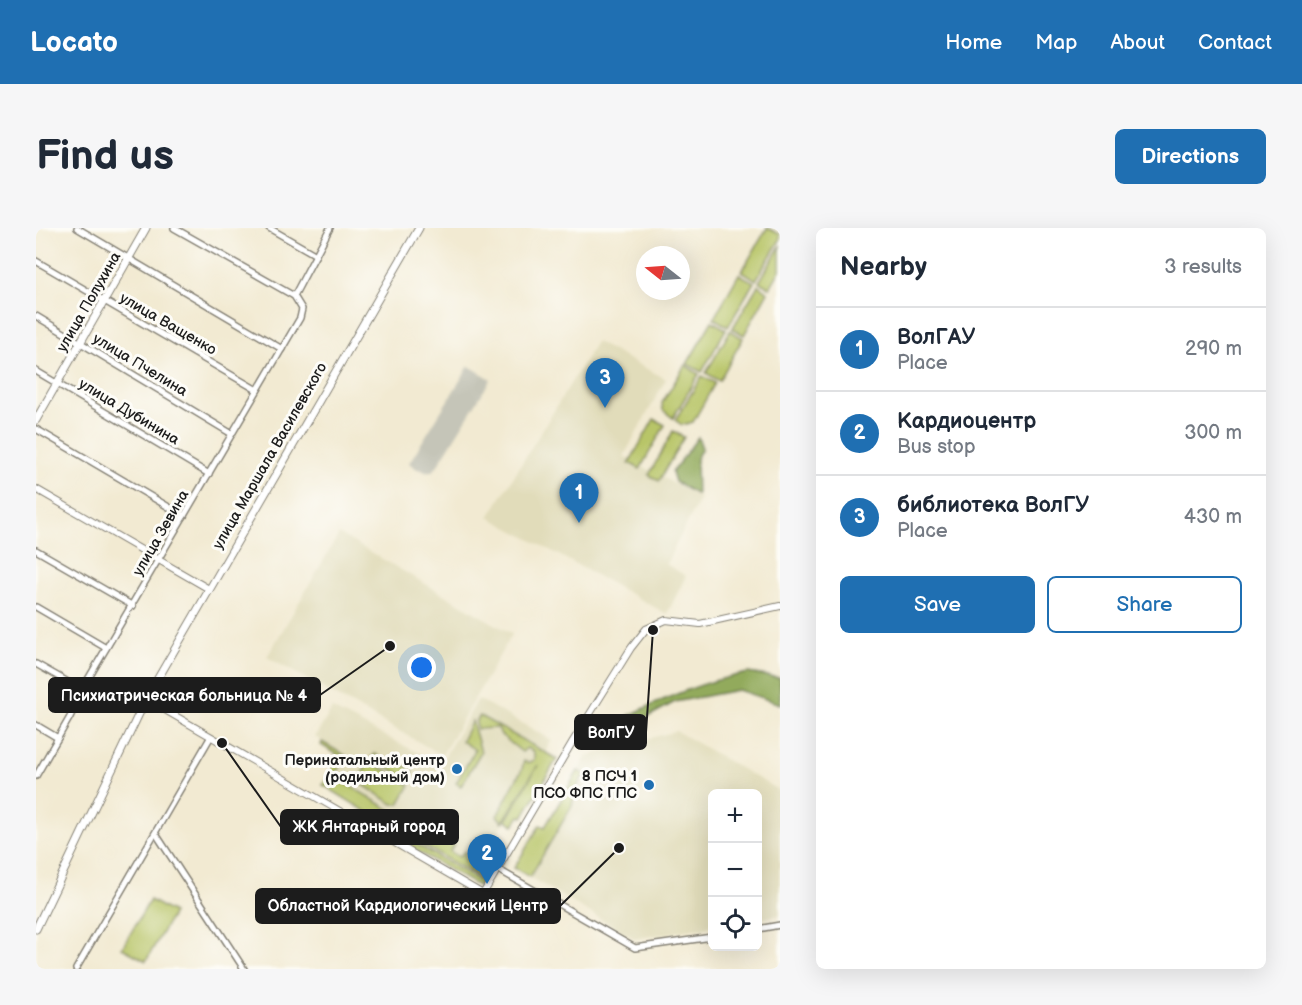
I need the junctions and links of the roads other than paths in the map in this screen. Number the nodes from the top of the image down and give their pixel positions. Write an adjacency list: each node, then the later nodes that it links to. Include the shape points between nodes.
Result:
1 (77, 228): 8 (street)
2 (146, 228): 8 (main road, улица Полухина)
3 (174, 228): 10 (street)
4 (269, 228): 7 (street)
5 (330, 228): 7 (street, улица Зевина)
6 (419, 228): 26 (main road, улица Маршала Василевского)
7 (315, 255): 10 (street, улица Зевина)
8 (130, 259): 11 (main road, улица Полухина); 14 (street)
9 (36, 261): 11 (street, улица Ващенко)
10 (296, 299): 14 (street, улица Зевина, via 302,309 300,318)
11 (105, 302): 13 (main road, улица Полухина); 17 (street, улица Ващенко)
12 (36, 316): 13 (street, улица Пчелина)
13 (81, 343): 16 (main road, улица Полухина); 20 (street, улица Пчелина)
14 (282, 349): 17 (street, улица Зевина)
15 (36, 371): 16 (street, улица Дубинина)
16 (58, 383): 18 (main road, улица Полухина); 21 (street, улица Дубинина)
17 (257, 390): 20 (street, улица Зевина)
18 (36, 420)
19 (36, 429): 23 (street)
20 (232, 434): 21 (street, улица Зевина)
21 (209, 474): 23 (street, улица Зевина)
22 (36, 489): 25 (street)
23 (184, 516): 25 (street, улица Зевина)
24 (36, 550): 27 (street)
25 (158, 560): 26 (street); 27 (street, улица Зевина)
26 (209, 589): 33 (main road, улица Маршала Василевского)
27 (133, 606): 30 (street, улица Зевина)
28 (780, 606): 39 (street, via 695,625 666,620 646,629 573,741)
29 (36, 607): 30 (street)
30 (106, 648): 32 (street, улица Зевина)
31 (36, 664): 32 (street)
32 (82, 690): 35 (street, улица Зевина)
33 (146, 699): 36 (street); 42 (main road, улица Маршала Василевского)
34 (36, 725): 35 (street)
35 (58, 738): 37 (street, улица Зевина)
36 (210, 738): 38 (street); 39 (street, via 476,892 483,894)
37 (36, 776)
38 (156, 834): 44 (street); 45 (street)
39 (499, 870): 43 (street, via 635,948)
40 (780, 925): 41 (street)
41 (762, 928)
42 (36, 929)
43 (708, 938)
44 (76, 969)
45 (244, 969)

